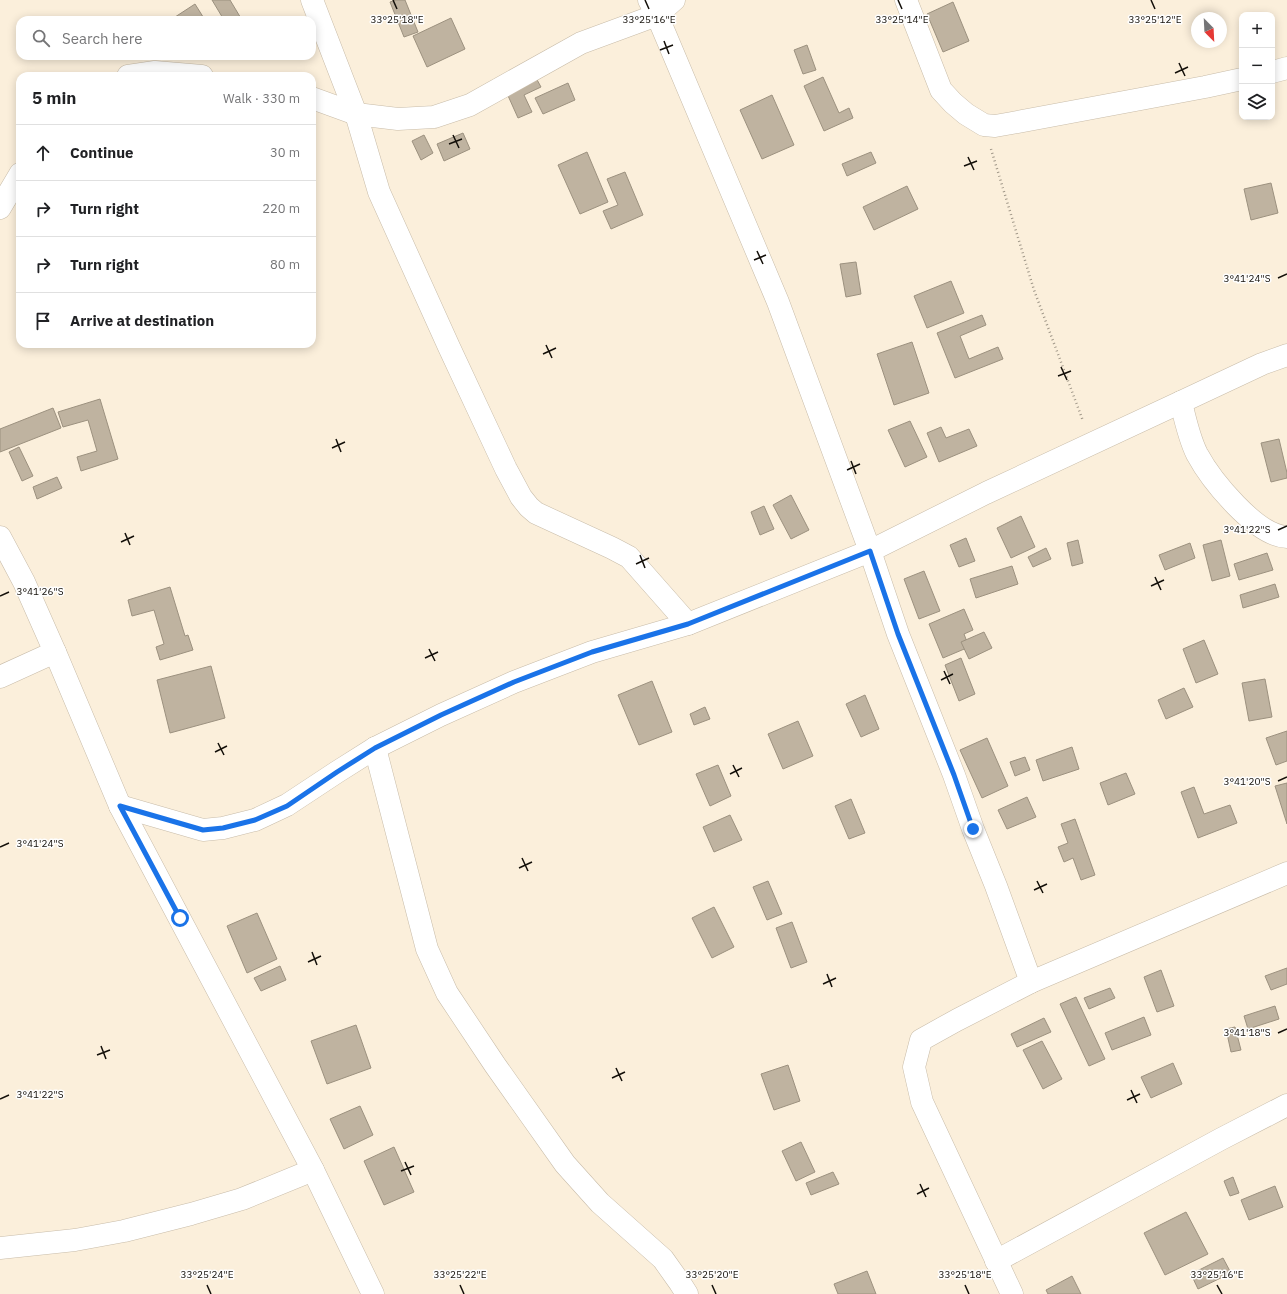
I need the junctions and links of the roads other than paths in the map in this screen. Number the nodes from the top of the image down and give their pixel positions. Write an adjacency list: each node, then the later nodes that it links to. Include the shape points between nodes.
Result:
1 (312, 0): 9 (street)
2 (674, 0): 4 (street)
3 (906, 0): 7 (street, via 941,90 966,114 984,125 995,126 1027,121)
4 (653, 8): 9 (street, via 581,43 470,104 434,117 398,119); 16 (street, via 778,302)
5 (1287, 68): 6 (street)
6 (1275, 71)
7 (1239, 80)
8 (316, 99): 9 (street)
9 (356, 114): 17 (street, via 379,192 452,354 521,497 536,513 629,557)
10 (13, 174): 11 (street)
11 (0, 208)
12 (1287, 355): 13 (street)
13 (1181, 402): 15 (street, via 1197,454 1210,475 1243,513 1260,527 1273,534); 16 (street, via 986,493)
14 (0, 537): 18 (street, via 24,582)
15 (1287, 537)
16 (870, 551): 17 (street); 23 (street, via 898,634)
17 (688, 624): 20 (street, via 592,652 514,682)
18 (55, 652): 19 (street); 21 (street)
19 (0, 677)
20 (375, 748): 21 (street, via 287,806 255,820 223,828 203,830); 29 (street, via 427,949 447,993 494,1065 565,1164 600,1203 663,1259)
21 (120, 806): 25 (street)
22 (1287, 873): 23 (street)
23 (1031, 982): 27 (street, via 921,1040 914,1067 922,1102)
24 (1287, 1106): 27 (street, via 1222,1138)
25 (313, 1170): 26 (street, via 242,1199 124,1231 75,1240); 28 (street)
26 (0, 1248)
27 (996, 1261): 30 (street)
28 (373, 1294)
29 (686, 1294)
30 (1012, 1294)

